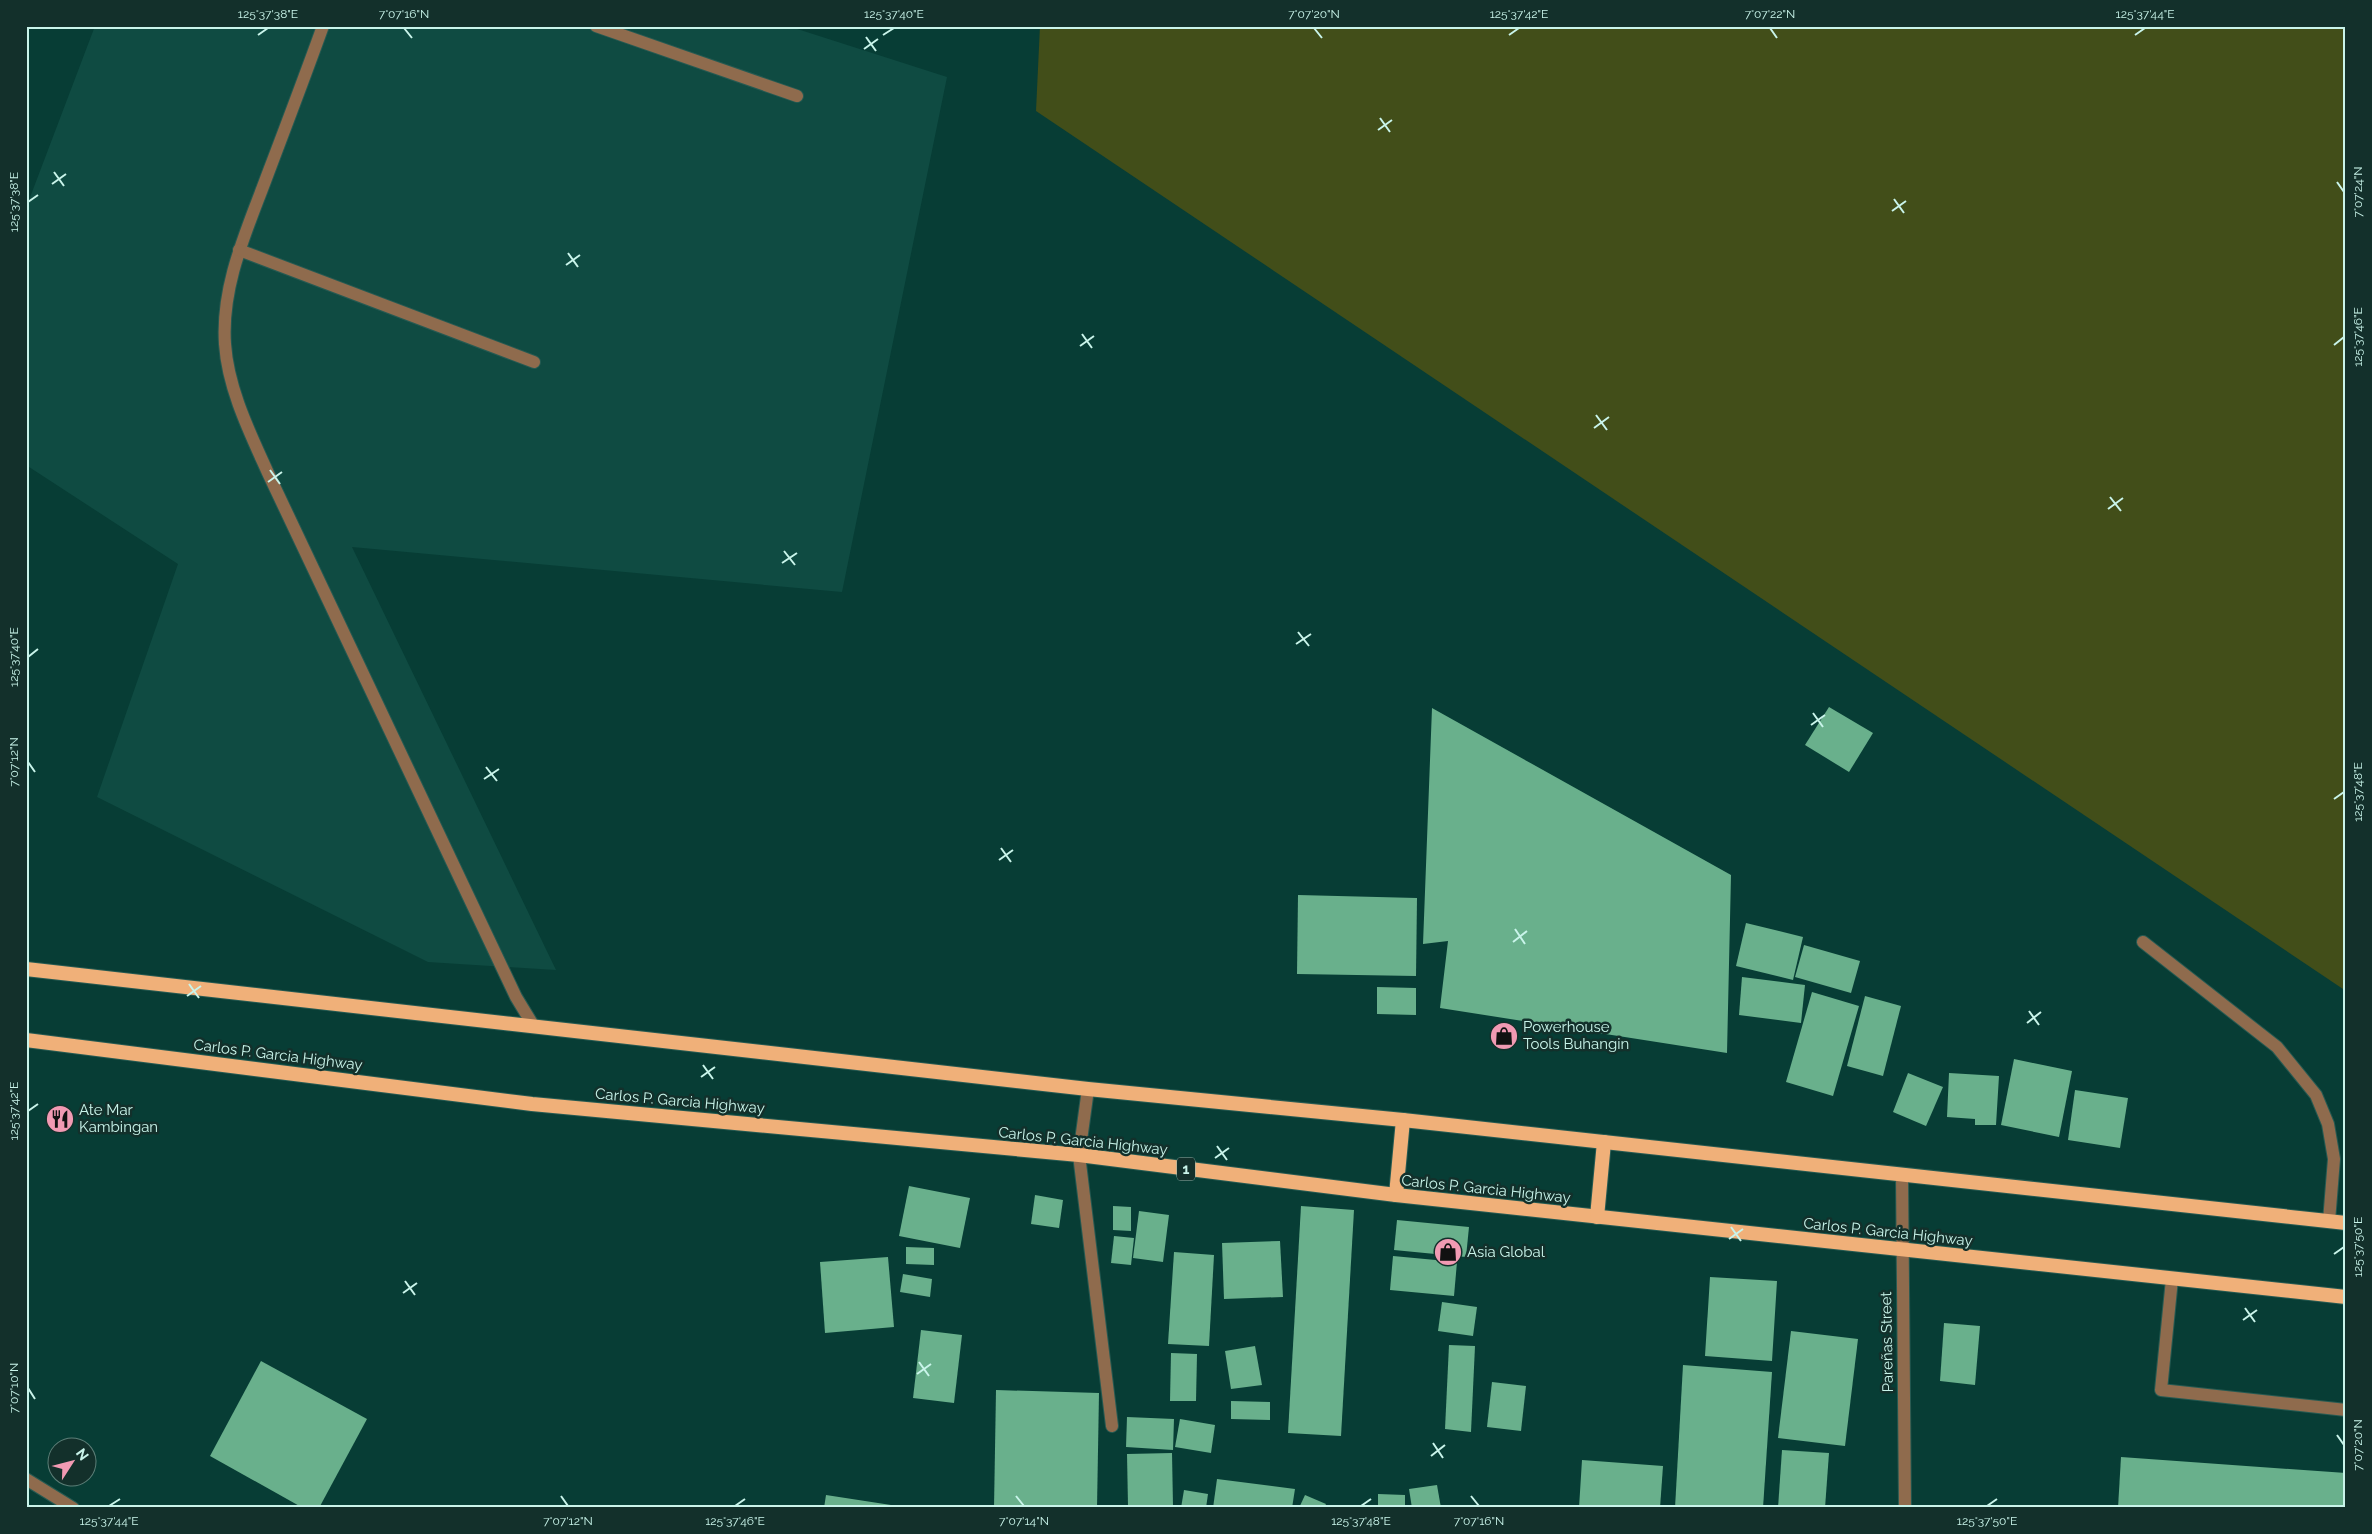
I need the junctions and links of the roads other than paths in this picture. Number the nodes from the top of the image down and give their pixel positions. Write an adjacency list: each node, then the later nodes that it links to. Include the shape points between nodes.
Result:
1 (324, 26): 4 (street)
2 (596, 26): 3 (street)
3 (797, 96)
4 (239, 250): 5 (street); 8 (street, via 225,305 225,345 247,427 516,997)
5 (534, 362)
6 (2142, 942): 17 (street, via 2277,1048 2316,1096 2328,1124 2334,1158)
7 (26, 969): 8 (highway)
8 (533, 1025): 10 (highway)
9 (26, 1040): 13 (highway, Carlos P. Garcia Highway / 1, via 532,1104)
10 (1088, 1089): 11 (highway); 13 (street)
11 (1403, 1120): 12 (highway); 15 (highway)
12 (1604, 1142): 14 (highway); 16 (highway)
13 (1079, 1155): 15 (highway, Carlos P. Garcia Highway / 1); 23 (street)
14 (1902, 1175): 17 (highway); 19 (street, Pareñas Street)
15 (1396, 1195): 16 (highway, Carlos P. Garcia Highway / 1)
16 (1597, 1217): 19 (highway, Carlos P. Garcia Highway / 1)
17 (2329, 1221): 18 (highway)
18 (2346, 1223)
19 (1902, 1250): 20 (highway, Carlos P. Garcia Highway / 1); 26 (street, Pareñas Street)
20 (2172, 1279): 21 (highway, Carlos P. Garcia Highway / 1); 22 (street, via 2161,1390)
21 (2346, 1297)
22 (2346, 1410)
23 (1112, 1426)
24 (26, 1479): 25 (street)
25 (73, 1508)
26 (1905, 1508)

